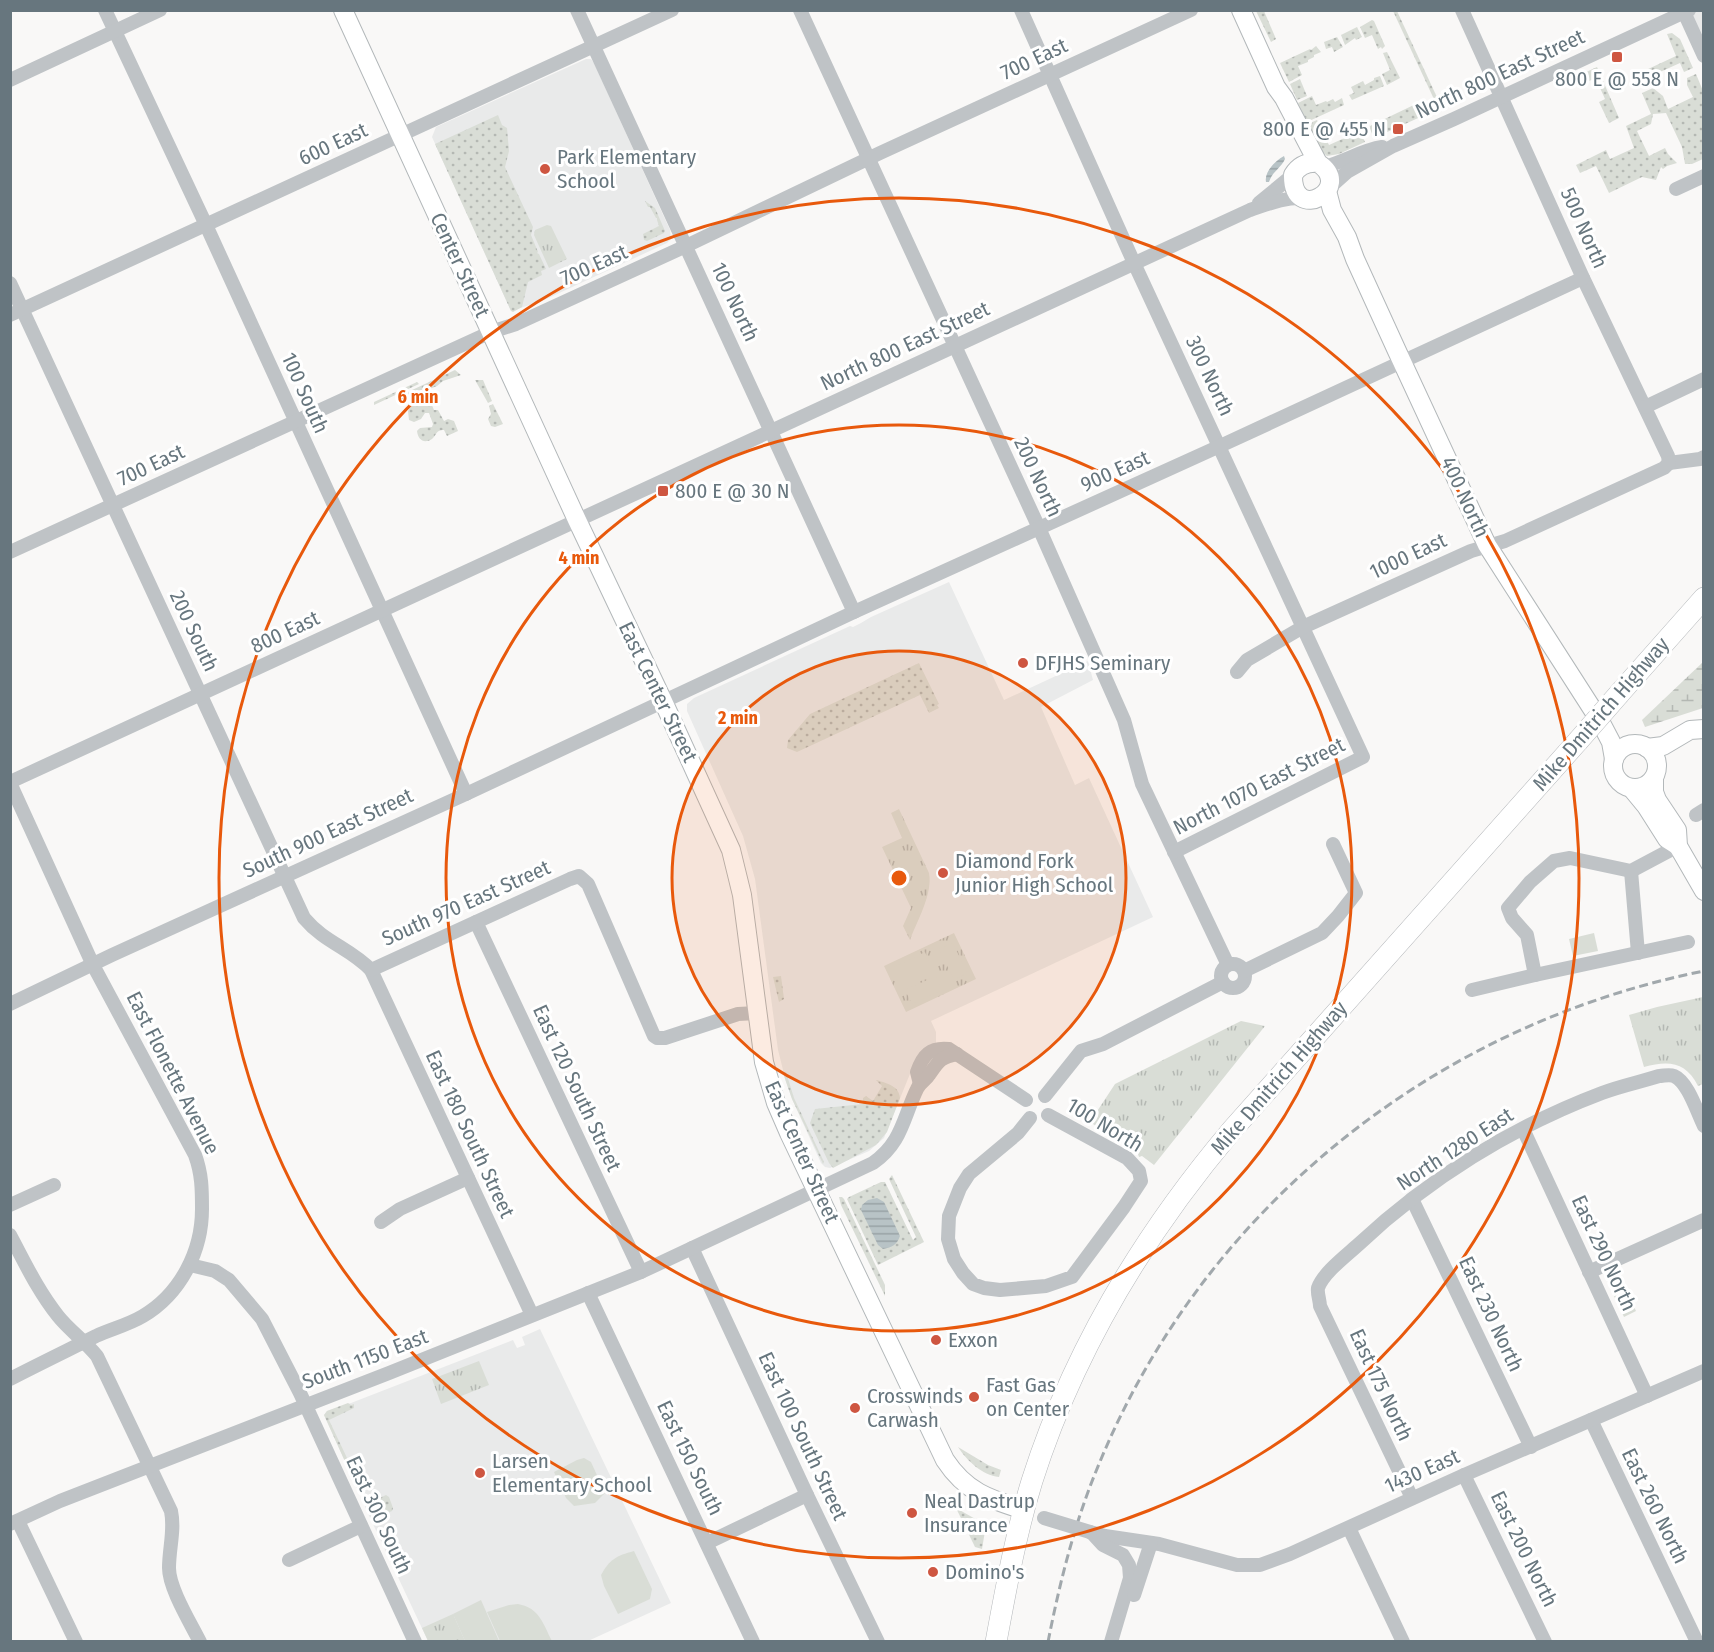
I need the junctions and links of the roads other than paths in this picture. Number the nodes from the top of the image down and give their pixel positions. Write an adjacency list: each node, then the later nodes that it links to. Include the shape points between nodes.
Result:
1 (105, 10): 12 (street, 100 South)
2 (159, 10): 12 (street)
3 (343, 10): 19 (main road, Center Street)
4 (578, 10): 13 (street, 100 North)
5 (672, 10): 13 (street, 600 East)
6 (800, 10): 21 (street, 200 North)
7 (1021, 10): 15 (street, 300 North)
8 (1191, 10): 15 (street, 700 East)
9 (1241, 10): 17 (main road)
10 (1462, 10): 18 (street, 500 North)
11 (1685, 11): 14 (street); 18 (street, North 800 East Street)
12 (115, 31): 16 (street); 29 (street, 100 South)
13 (594, 46): 19 (street, 600 East); 30 (street, 100 North)
14 (1704, 56)
15 (1050, 75): 21 (street, 700 East); 32 (street, 300 North)
16 (10, 80)
17 (1276, 87): 22 (main road); 23 (main road, via 1277,100 1298,149)
18 (1501, 96): 20 (street, North 800 East Street); 33 (street, 500 North)
19 (401, 136): 29 (street, 600 East); 36 (main road, Center Street)
20 (1393, 146): 22 (street, via 1372,148 1341,162); 26 (street, via 1347,172)
21 (867, 159): 30 (street, 700 East); 37 (street, 200 North)
22 (1321, 165): 23 (main road, via 1306,164); 26 (main road, via 1329,175)
23 (1296, 172): 27 (main road, via 1294,188); 28 (street)
24 (1704, 176): 25 (street)
25 (1676, 189)
26 (1328, 190): 27 (main road, via 1314,200); 31 (main road, via 1332,210)
27 (1305, 199): 28 (street, via 1282,200); 31 (main road)
28 (1250, 210): 32 (street, North 800 East Street)
29 (206, 225): 35 (street, 600 East); 41 (street, 100 South)
30 (686, 246): 36 (street, 700 East); 42 (street, 100 North)
31 (1355, 260): 38 (main road, 400 North)
32 (1134, 264): 37 (street, North 800 East Street); 43 (street, 300 North)
33 (1583, 278): 38 (street, 900 East); 40 (street, 500 North)
34 (10, 283): 35 (street, 200 South)
35 (17, 312): 46 (street, 200 South)
36 (491, 332): 41 (street, 700 East); 47 (main road, Center Street)
37 (954, 346): 42 (street, North 800 East Street); 48 (street, 200 North)
38 (1401, 362): 43 (street, 900 East); 49 (main road, 400 North)
39 (1704, 379): 40 (street)
40 (1646, 407): 45 (street, 500 North)
41 (295, 422): 46 (street, 700 East); 52 (street, 100 South)
42 (771, 430): 47 (street, North 800 East Street); 53 (street, 100 North)
43 (1220, 446): 48 (street, 900 East); 54 (street, 300 North)
44 (1704, 457): 45 (street)
45 (1669, 463): 49 (street, 1000 East, via 1505,541)
46 (112, 505): 50 (street, 700 East); 56 (street, 200 South)
47 (577, 520): 52 (street, 800 East); 57 (main road, East Center Street)
48 (1039, 528): 53 (street, 900 East); 69 (street, 200 North, via 1112,691 1142,784)
49 (1487, 545): 54 (street, 1000 East); 58 (main road, 400 North)
50 (10, 552)
51 (1704, 598): 117 (highway, Mike Dmitrich Highway, bridge, via 1262,1095 1188,1184 1135,1263 1088,1346 1048,1437)
52 (382, 611): 56 (street, 800 East); 66 (street, 100 South)
53 (854, 612): 57 (street, 900 East)
54 (1303, 627): 55 (street, 1000 East, via 1247,660); 61 (street, 300 North)
55 (1236, 672)
56 (200, 694): 64 (street, 800 East); 71 (street, 200 South)
57 (663, 701): 66 (street, South 900 East Street); 84 (main road, East Center Street, via 736,866)
58 (1600, 721): 60 (main road); 62 (main road, via 1611,742)
59 (1704, 730): 60 (main road, via 1690,730 1663,746); 63 (main road)
60 (1641, 746): 62 (main road, via 1623,748); 63 (main road, via 1655,757)
61 (1363, 757): 69 (street, North 1070 East Street)
62 (1614, 759): 65 (main road, via 1618,781)
63 (1655, 773): 65 (main road, via 1644,786); 68 (main road, via 1654,792 1677,830)
64 (10, 782): 76 (street, East Flonette Avenue)
65 (1632, 789): 68 (main road, via 1667,839)
66 (466, 794): 71 (street, South 900 East Street)
67 (1334, 844): 79 (street, via 1356,893 1322,933)
68 (1678, 846): 70 (street); 72 (main road)
69 (1174, 852): 77 (street, 200 North)
70 (1631, 871): 75 (street); 80 (street, via 1570,858 1554,861 1530,882 1508,908 1527,935)
71 (285, 876): 76 (street, South 900 East Street); 78 (street, 200 South, via 309,924)
72 (1704, 891)
73 (476, 922): 78 (street, South 970 East Street); 84 (street, South 970 East Street, via 579,876 588,884 654,1036 665,1038 738,1014); 101 (street, East 120 South Street)
74 (1688, 942): 75 (street)
75 (1638, 953): 80 (street)
76 (93, 965): 83 (street, South 900 East Street); 100 (street, East Flonette Avenue, via 200,1169 202,1219)
77 (1228, 965): 79 (street, via 1239,965); 81 (street, via 1221,974)
78 (371, 970): 91 (street, East 180 South Street)
79 (1244, 971): 81 (street, via 1243,982 1237,987)
80 (1535, 975): 82 (street)
81 (1223, 982): 85 (street, via 1081,1052)
82 (1472, 990)
83 (10, 1004)
84 (757, 1013): 93 (main road, East Center Street, via 771,1088)
85 (1045, 1096): 86 (street, via 1037,1093); 87 (street, via 1051,1107)
86 (1026, 1100): 88 (street, via 1024,1108); 93 (street, South 1150 East, via 957,1054 947,1055 920,1084 890,1149 873,1163)
87 (1048, 1115): 88 (street, via 1040,1120); 88 (street, 100 North, via 1127,1158 1141,1181 1072,1276 1046,1286 984,1288 973,1284 954,1259 948,1239 949,1216 969,1174)
88 (1030, 1118)
89 (1704, 1126): 90 (street, North 1280 East, via 1683,1083 1668,1075 1603,1093)
90 (1523, 1129): 94 (street, North 1280 East, via 1491,1145); 102 (street, East 290 North)
91 (468, 1178): 97 (street, via 400,1209); 105 (street, East 180 South Street)
92 (54, 1185): 95 (street)
93 (817, 1189): 99 (street, South 1150 East); 117 (main road, East Center Street, via 953,1473 971,1489)
94 (1412, 1199): 103 (street, North 1280 East, via 1352,1250 1327,1274); 112 (street, East 230 North)
95 (10, 1205)
96 (1704, 1220): 102 (street)
97 (381, 1222)
98 (10, 1235): 106 (street, via 39,1291)
99 (692, 1248): 101 (street, South 1150 East); 115 (street, East 100 South Street)
100 (190, 1265): 106 (street, East Flonette Avenue, via 169,1295 147,1313); 110 (street, via 215,1271 252,1305 271,1334)
101 (640, 1272): 104 (street, South 1150 East)
102 (1589, 1272): 109 (street, East 290 North)
103 (1318, 1289): 116 (street, East 175 North, via 1320,1306)
104 (588, 1293): 105 (street, South 1150 East); 122 (street, East 150 South)
105 (532, 1315): 110 (street, South 1150 East)
106 (85, 1342): 108 (street, East Flonette Avenue); 113 (street, via 97,1356)
107 (1704, 1371): 109 (street, 1430 East)
108 (10, 1379)
109 (1647, 1396): 111 (street, 1430 East)
110 (305, 1405): 113 (street, South 1150 East); 119 (street, East 300 South)
111 (1591, 1420): 112 (street, 1430 East); 135 (street, East 260 North)
112 (1531, 1447): 114 (street, 1430 East)
113 (150, 1466): 118 (street, South 1150 East); 127 (street, via 171,1511 171,1582)
114 (1464, 1475): 116 (street, 1430 East); 134 (street, East 200 North)
115 (807, 1495): 122 (street); 129 (street, East 100 South Street)
116 (1412, 1498): 120 (street, 1430 East)
117 (1034, 1514): 121 (street, East Center Street, bridge); 130 (highway, Mike Dmitrich Highway, via 1018,1533)
118 (14, 1523): 126 (street)
119 (361, 1526): 124 (street); 128 (street, East 300 South)
120 (1349, 1528): 123 (street, 1430 East, via 1272,1561 1249,1565); 133 (street)
121 (1104, 1540): 123 (street, East Center Street); 131 (street, via 1123,1555 1130,1569)
122 (707, 1543): 125 (street, East 150 South)
123 (1151, 1543): 132 (street)
124 (289, 1560)
125 (748, 1640)
126 (76, 1641)
127 (200, 1641)
128 (415, 1641)
129 (878, 1641)
130 (996, 1641)
131 (1111, 1641)
132 (1118, 1641)
133 (1403, 1641)
134 (1545, 1641)
135 (1697, 1641)

